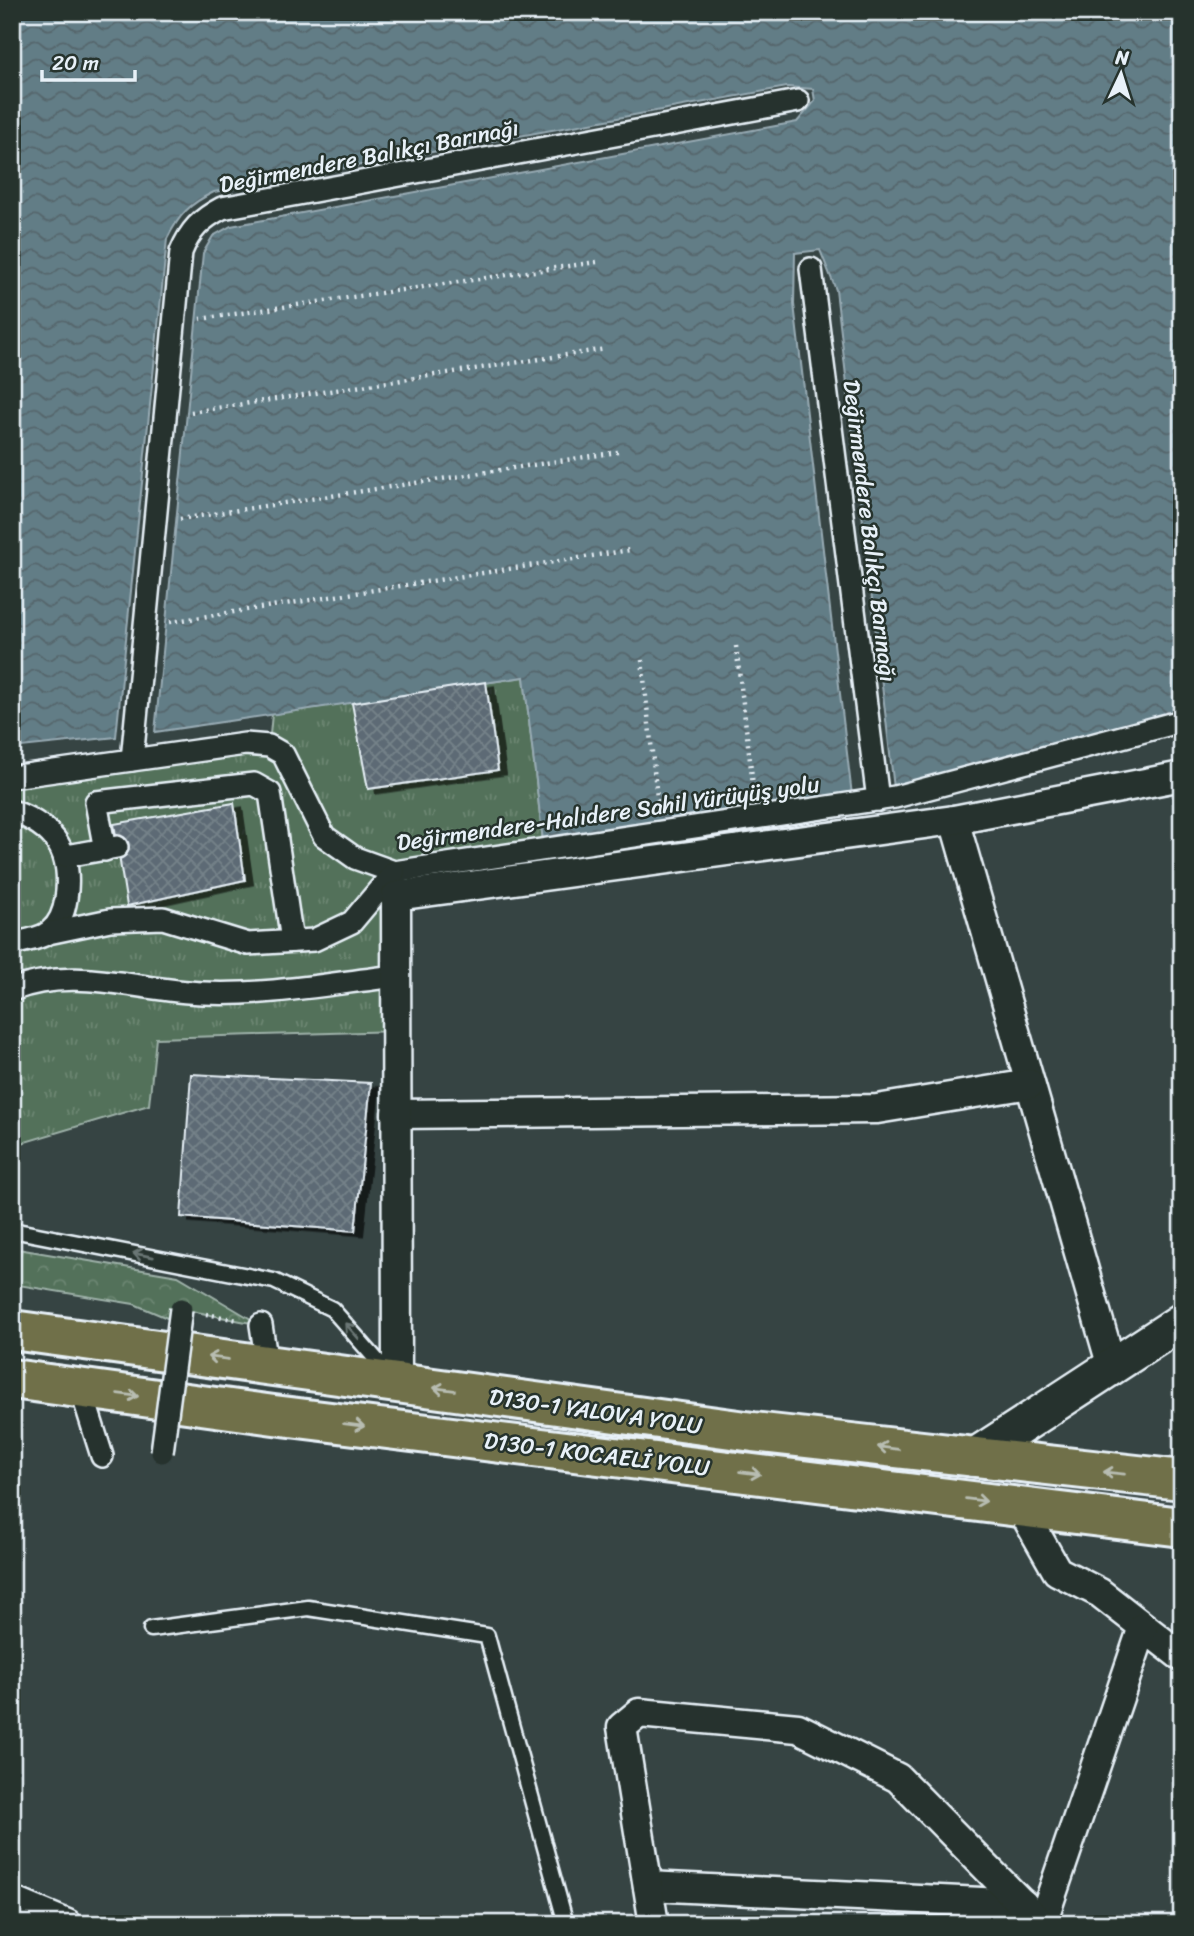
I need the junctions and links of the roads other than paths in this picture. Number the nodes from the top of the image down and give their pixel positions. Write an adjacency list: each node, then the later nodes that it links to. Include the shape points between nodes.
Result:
1 (798, 101): 4 (street, Değirmendere Balıkçı Barınağı, via 222,208 203,218 181,252)
2 (811, 269): 7 (street, Değirmendere Balıkçı Barınağı)
3 (1182, 721): 7 (street, Değirmendere-Halıdere Sahil Yürüyüş yolu)
4 (132, 760): 6 (street, Değirmendere-Halıdere Sahil Yürüyüş yolu); 11 (street, Değirmendere-Halıdere Sahil Yürüyüş yolu, via 245,744 269,746 284,754 324,836 355,858)
5 (1182, 776): 9 (street)
6 (12, 777)
7 (878, 800): 11 (street, Değirmendere-Halıdere Sahil Yürüyüş yolu)
8 (12, 811): 10 (street, via 50,832)
9 (954, 820): 15 (street, via 396,896); 17 (street)
10 (66, 856): 12 (street, via 69,878 64,915); 13 (street, via 111,848 96,802 254,784 270,793)
11 (394, 872): 13 (street, via 352,922 314,940)
12 (48, 933): 13 (street, via 110,920 163,918 248,944); 14 (street)
13 (292, 942)
14 (12, 944)
15 (397, 976): 16 (street, via 249,992 203,993 83,978 33,982); 18 (street)
16 (12, 990)
17 (1030, 1084): 18 (street, via 877,1109); 25 (street)
18 (396, 1114): 27 (street)
19 (12, 1230): 27 (lane, one-way to 19, via 332,1309 274,1281)
20 (181, 1309): 29 (street, bridge)
21 (1182, 1321): 25 (street)
22 (261, 1325): 24 (street)
23 (12, 1330): 24 (highway, D130-1 YALOVA YOLU, one-way to 23)
24 (267, 1364): 27 (highway, D130-1 YALOVA YOLU)
25 (1112, 1367): 31 (street)
26 (12, 1379): 28 (highway, D130-1 KOCAELİ YOLU)
27 (397, 1382): 31 (highway, D130-1 YALOVA YOLU, one-way to 27)
28 (81, 1389): 30 (street); 33 (highway, D130-1 KOCAELİ YOLU, one-way to 33)
29 (162, 1452)
30 (102, 1456)
31 (972, 1458): 32 (highway, D130-1 YALOVA YOLU, one-way to 31)
32 (1182, 1480)
33 (1020, 1506): 34 (highway, D130-1 KOCAELİ YOLU); 35 (street, via 1057,1571 1100,1593)
34 (1182, 1527)
35 (1143, 1627): 37 (street); 40 (street)
36 (151, 1629): 42 (lane, via 309,1608 486,1636)
37 (1182, 1657)
38 (648, 1886): 40 (street); 40 (street, via 622,1727 639,1713 797,1728 887,1772); 43 (street)
39 (12, 1901): 41 (street)
40 (1036, 1917)
41 (67, 1924)
42 (566, 1924)
43 (654, 1924)

